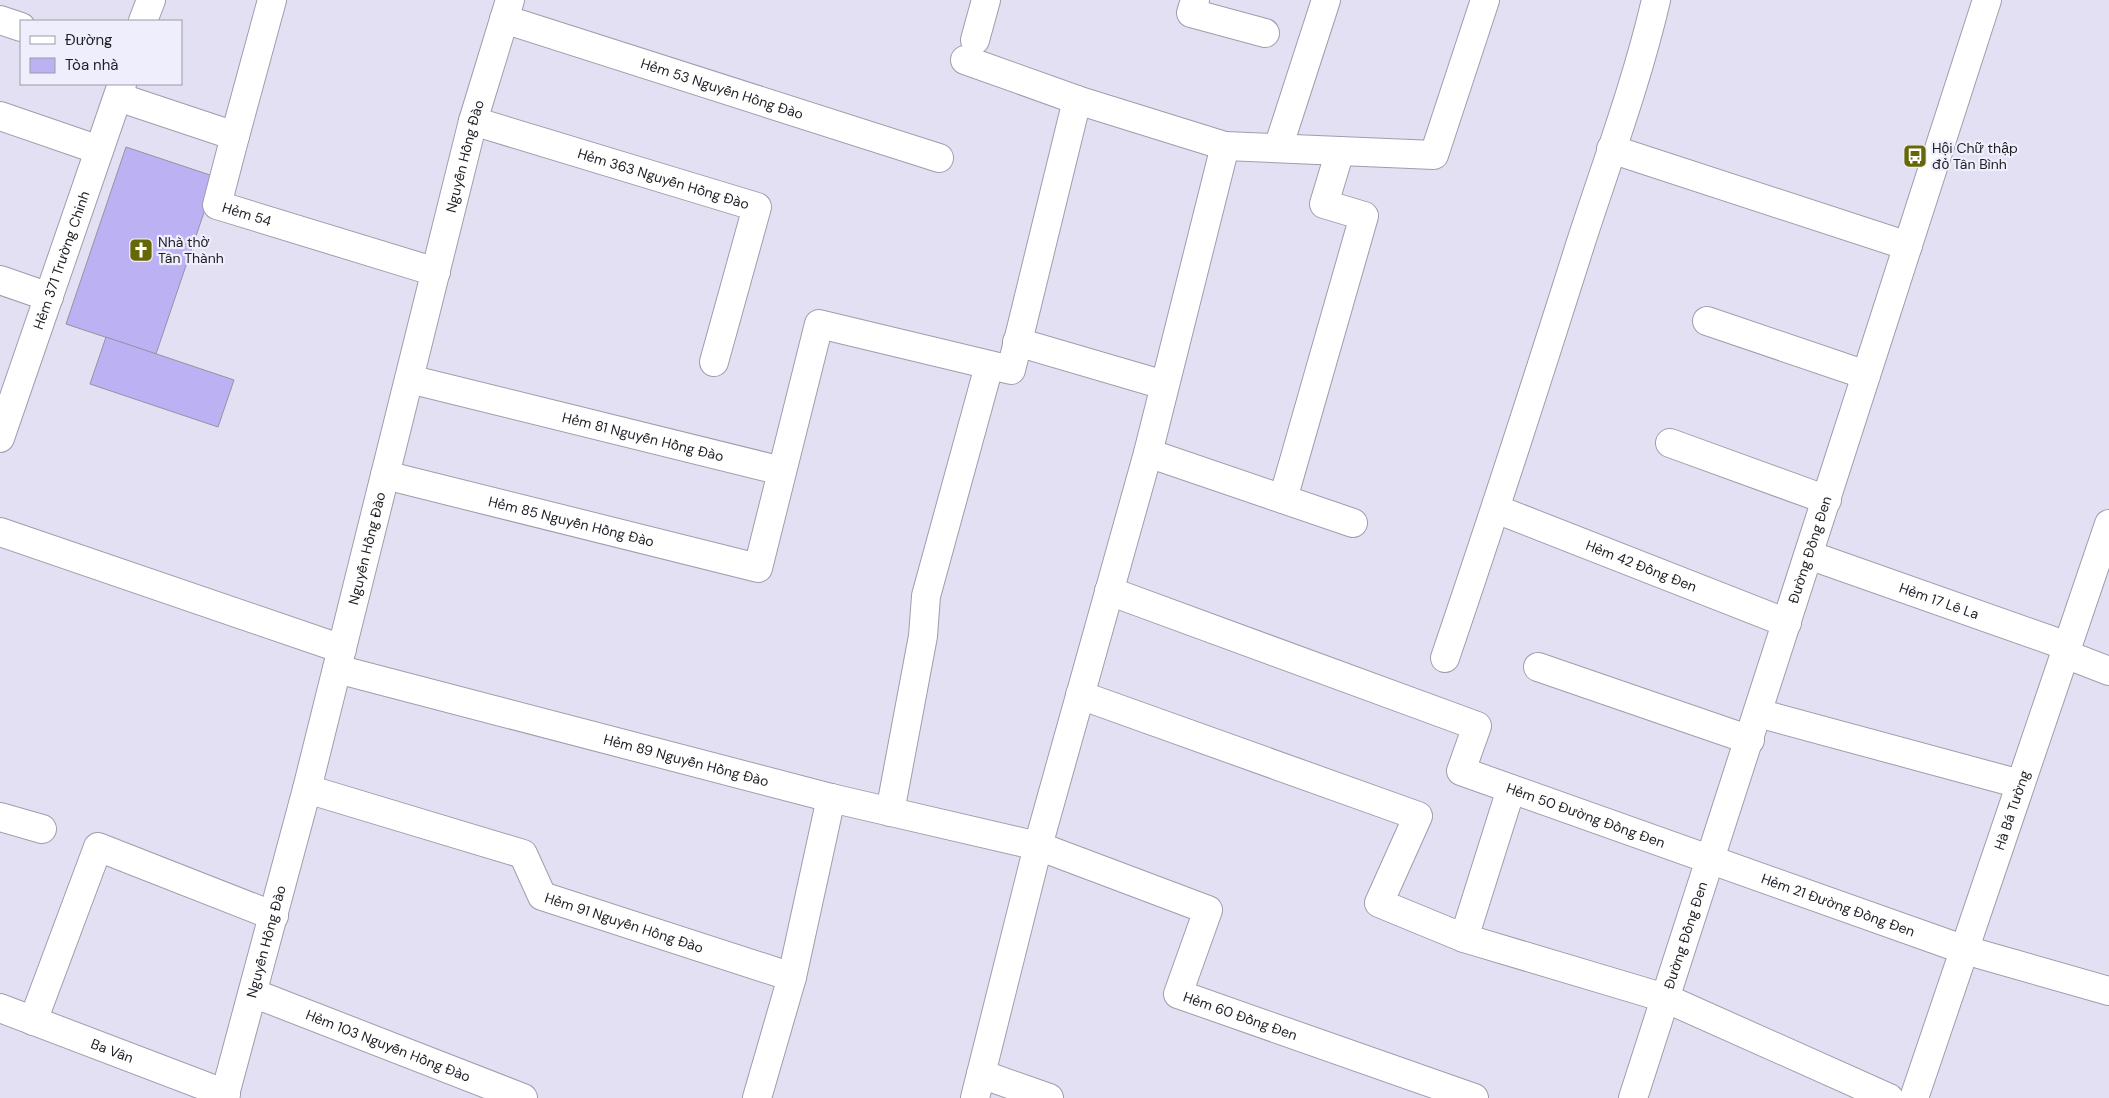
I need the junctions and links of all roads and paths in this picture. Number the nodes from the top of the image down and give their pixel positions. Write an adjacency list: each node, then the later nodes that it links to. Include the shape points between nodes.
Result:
1 (151, 0): 11 (street)
2 (272, 0): 18 (street)
3 (986, 0): 15 (street, via 970,50)
4 (1195, 0): 13 (street, via 1191,13)
5 (1326, 0): 20 (street)
6 (1486, 0): 23 (street, via 1434,154)
7 (1656, 0): 21 (street)
8 (1986, 0): 25 (street, Đường Đồng Đen)
9 (507, 10): 17 (street, Nguyễn Hồng Đào); 24 (street, Hẻm 53 Nguyễn Hồng Đào)
10 (0, 20): 12 (street)
11 (143, 20)
12 (20, 27)
13 (1265, 34)
14 (120, 90): 18 (street); 22 (street, Hẻm 371 Trường Chinh)
15 (1077, 100): 19 (street); 30 (street)
16 (0, 116): 22 (street)
17 (473, 121): 26 (street, Nguyễn Hồng Đào); 31 (street, Hẻm 363 Nguyễn Hồng Đào, via 756,207)
18 (235, 136): 26 (street, Hẻm 54, via 217,205)
19 (1225, 146): 20 (street); 35 (street)
20 (1278, 148): 23 (street)
21 (1611, 149): 25 (street); 43 (street)
22 (99, 150): 28 (street, Hẻm 371 Trường Chinh)
23 (1340, 151): 41 (street, via 1324,204 1364,216)
24 (939, 158)
25 (1908, 246): 33 (street, Đường Đồng Đen)
26 (436, 272): 34 (street, Nguyễn Hồng Đào)
27 (0, 280): 28 (street)
28 (48, 297): 36 (street, Hẻm 371 Trường Chinh)
29 (1707, 321): 33 (street)
30 (1017, 342): 32 (street, via 1011,370); 35 (street)
31 (714, 362)
32 (989, 366): 39 (street, via 819,324); 63 (street, via 926,596 924,636)
33 (1866, 375): 42 (street, Đường Đồng Đen)
34 (409, 379): 39 (street, Hẻm 81 Nguyễn Hồng Đào); 40 (street, Nguyễn Hồng Đào)
35 (1164, 385): 38 (street)
36 (0, 438)
37 (1670, 443): 42 (street)
38 (1148, 453): 41 (street); 49 (street)
39 (782, 471): 40 (street, Hẻm 85 Nguyễn Hồng Đào, via 758,568)
40 (385, 475): 53 (street, Nguyễn Hồng Đào)
41 (1283, 499): 44 (street)
42 (1827, 500): 48 (street, Đường Đồng Đen)
43 (1496, 509): 50 (street, Hẻm 42 Đồng Đen); 52 (street)
44 (1353, 523)
45 (2109, 524): 47 (street, Hà Bá Tường)
46 (0, 532): 53 (street, Hẻm 89 Nguyễn Hồng Đào)
47 (2104, 553): 51 (street, Hà Bá Tường)
48 (1809, 555): 50 (street, Đường Đồng Đen); 51 (street, Hẻm 17 Lê La)
49 (1109, 591): 56 (street); 61 (street, Hẻm 50 Đường Đồng Đen, via 1477,726 1461,771)
50 (1787, 623): 57 (street, Đường Đồng Đen)
51 (2066, 650): 55 (street, Hẻm 17 Lê La); 59 (street, Hà Bá Tường)
52 (1445, 658)
53 (339, 659): 60 (street, Nguyễn Hồng Đào); 62 (street, Hẻm 89 Nguyễn Hồng Đào)
54 (1538, 667): 58 (street)
55 (2109, 672)
56 (1080, 694): 66 (street); 69 (street, via 1418,816 1379,903)
57 (1758, 713): 58 (street, Đường Đồng Đen); 59 (street)
58 (1750, 740): 67 (street, Đường Đồng Đen)
59 (2020, 784): 70 (street, Hà Bá Tường)
60 (307, 789): 68 (street, Nguyễn Hồng Đào); 71 (street, Hẻm 91 Nguyễn Hồng Đào, via 523,854 542,896)
61 (1511, 789): 67 (street, Hẻm 50 Đường Đồng Đen); 69 (street)
62 (832, 798): 63 (street, Hẻm 89 Nguyễn Hồng Đào); 71 (street)
63 (890, 812): 66 (street, Hẻm 89 Nguyễn Hồng Đào)
64 (0, 817): 65 (street)
65 (42, 829)
66 (1038, 846): 77 (street); 82 (street, Hẻm 60 Đồng Đen, via 1208,910 1178,994)
67 (1710, 861): 70 (street, Hẻm 21 Đường Đồng Đen); 74 (street, Đường Đồng Đen)
68 (274, 916): 73 (street, Nguyễn Hồng Đào); 76 (street, via 98,847)
69 (1464, 938): 74 (street)
70 (1965, 950): 72 (street, Hẻm 21 Đường Đồng Đen); 85 (street, Hà Bá Tường)
71 (792, 978): 80 (street)
72 (2109, 991)
73 (253, 993): 78 (street, Nguyễn Hồng Đào); 79 (street, Hẻm 103 Nguyễn Hồng Đào)
74 (1665, 998): 83 (street, Đường Đồng Đen); 84 (street)
75 (0, 1008): 76 (street, Ba Vân)
76 (33, 1021): 78 (street, Ba Vân)
77 (978, 1086): 81 (street)
78 (225, 1096)
79 (523, 1098)
80 (757, 1098)
81 (1049, 1098)
82 (1474, 1098)
83 (1633, 1098)
84 (1889, 1098)
85 (1914, 1098)

